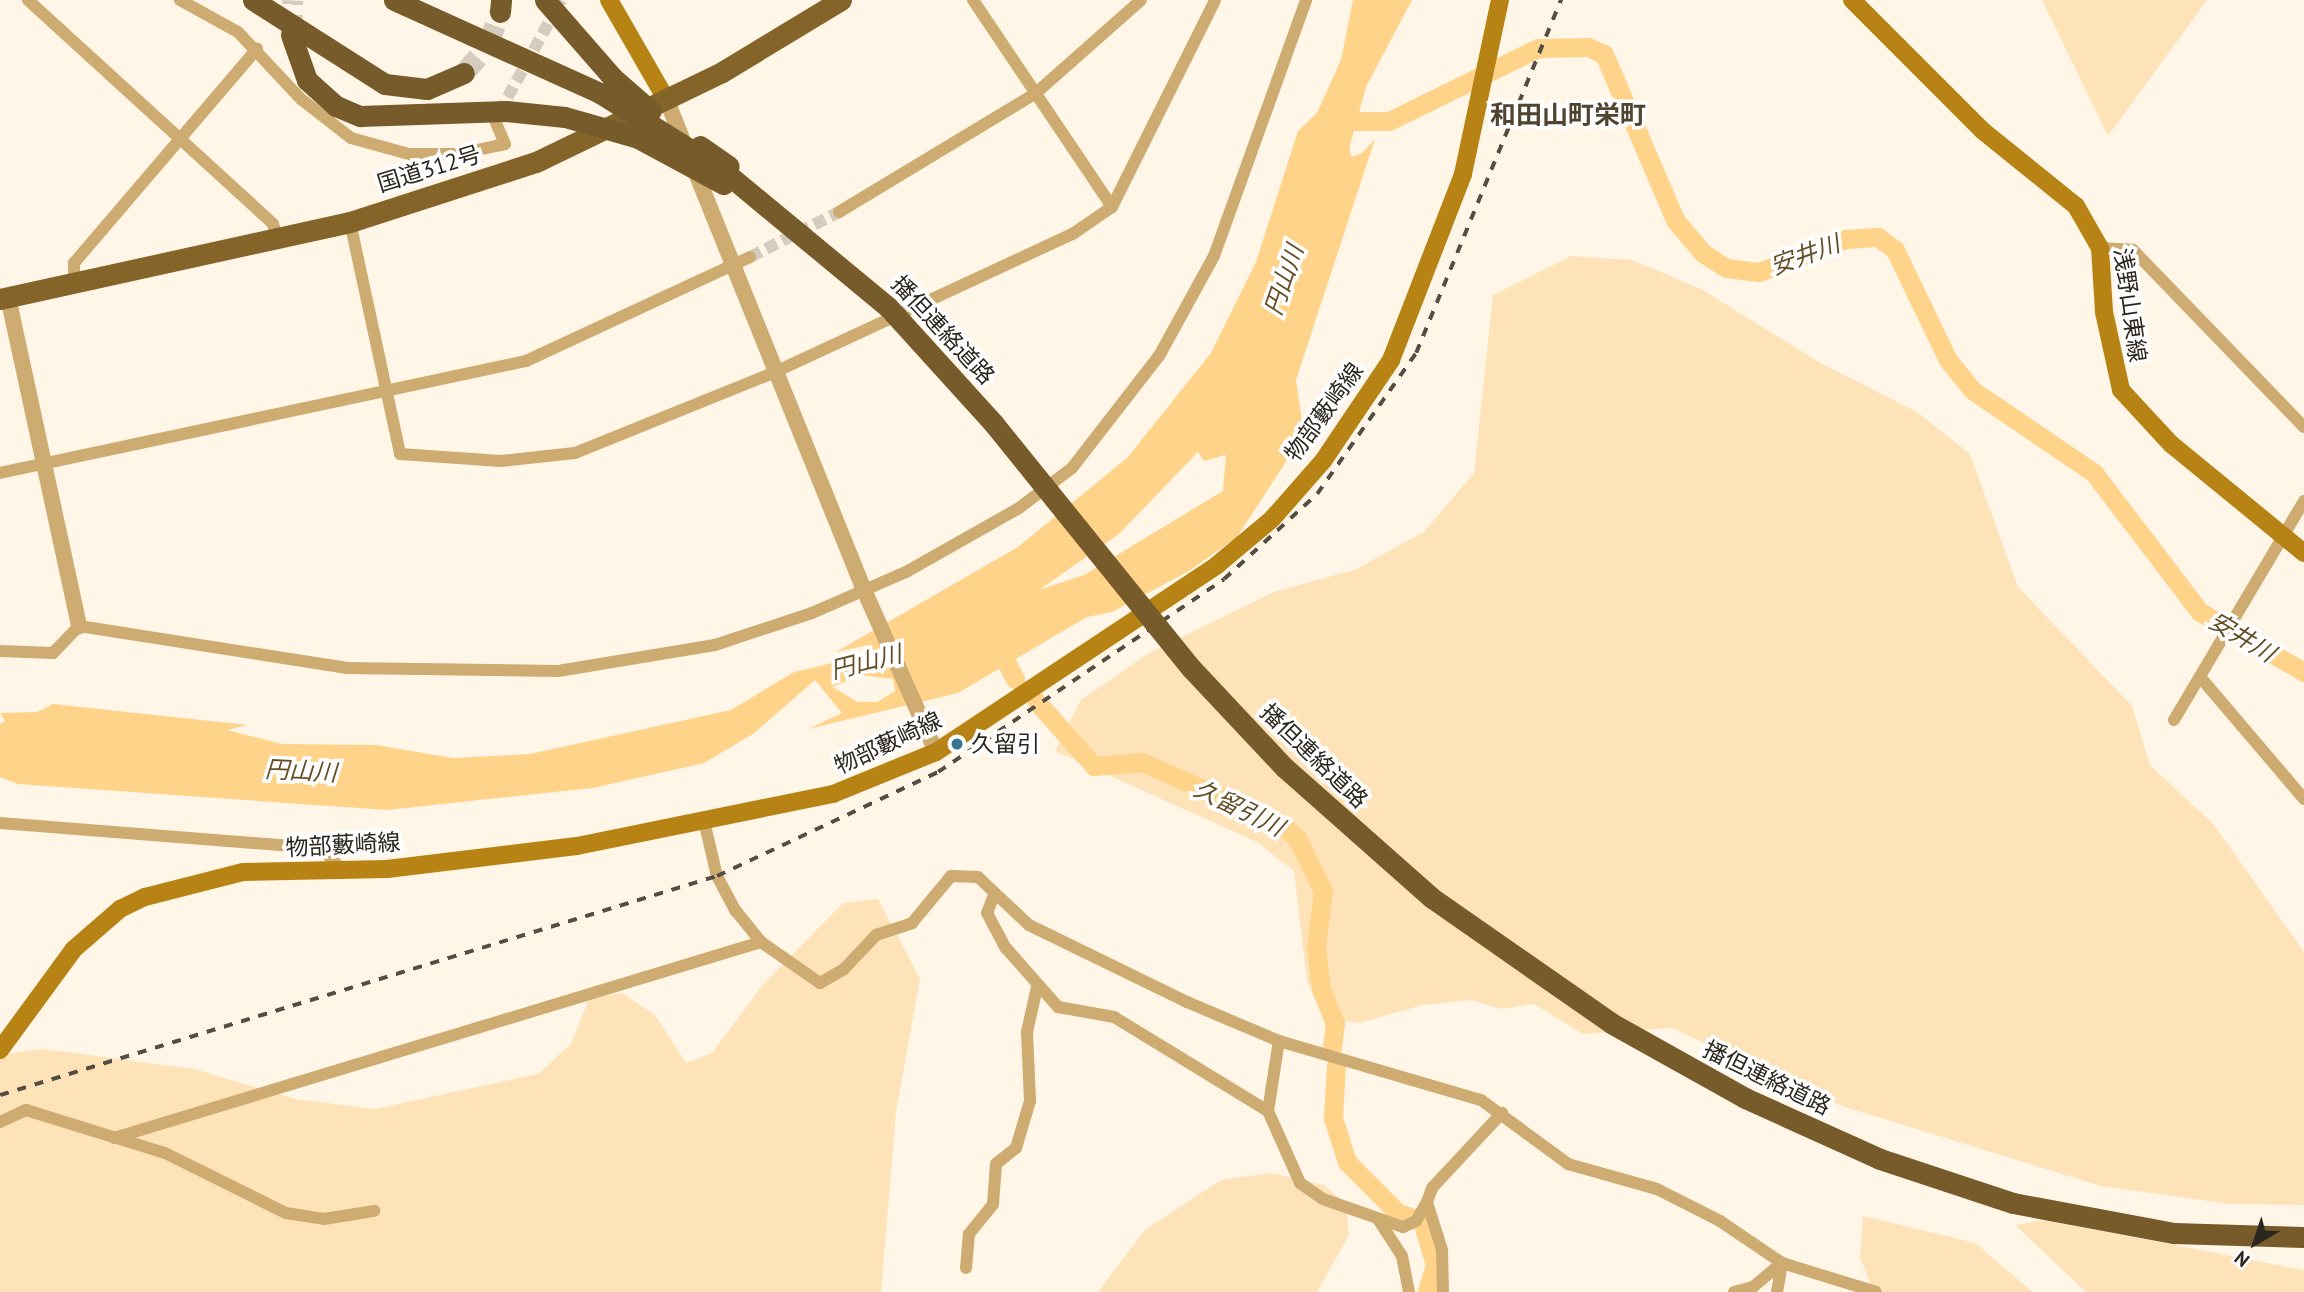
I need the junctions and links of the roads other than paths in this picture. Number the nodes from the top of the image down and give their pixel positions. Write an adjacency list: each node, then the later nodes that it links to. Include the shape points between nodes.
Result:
1 (28, 0): 23 (street)
2 (180, 0): 17 (street)
3 (253, 0): 18 (highway, via 385,83 427,89)
4 (376, 0): 15 (highway)
5 (394, 0): 15 (highway)
6 (545, 0): 19 (highway)
7 (609, 0): 21 (main road)
8 (841, 0): 21 (highway, 国道312号)
9 (973, 0): 20 (street)
10 (1141, 0): 20 (street)
11 (1215, 0): 25 (street)
12 (1306, 0): 42 (street, via 1214,256 1158,356 1072,468 968,540)
13 (1500, 0): 47 (main road, 物部藪崎線, via 1463,174 1410,317 1378,380 1323,461 1272,519 1217,565)
14 (1852, 0): 29 (main road, 浅野山東線, via 1983,131 2076,206)
15 (458, 26): 19 (highway)
16 (291, 35): 24 (highway, bridge, via 307,80 360,116 506,111 565,117 638,138)
17 (257, 50): 22 (street, via 329,123 375,147 435,155 494,149 505,144); 23 (street)
18 (464, 73)
19 (607, 85): 24 (highway, bridge)
20 (1036, 93): 25 (street); 26 (street)
21 (667, 102): 27 (highway, 国道312号, via 536,162); 31 (street)
22 (495, 121)
23 (180, 141): 28 (street, via 272,225); 32 (street, via 74,264)
24 (726, 174): 64 (highway, 播但連絡道路, bridge, via 888,307 994,424 1191,667 1285,768 1432,898 1611,1023 1745,1098 1880,1159 2013,1203 2174,1233)
25 (1112, 208): 34 (street, via 1074,233)
26 (839, 212)
27 (350, 222): 28 (highway, 国道312号); 35 (street)
28 (277, 237): 32 (highway, 国道312号)
29 (2100, 248): 36 (street, via 2133,250); 40 (main road, 浅野山東線, via 2104,312 2121,390 2171,444)
30 (750, 257): 31 (street)
31 (733, 267): 34 (street); 35 (street, via 567,347)
32 (74, 281): 33 (highway, 国道312号)
33 (4, 298): 37 (street)
34 (775, 372): 35 (street, via 575,453 501,461 400,454); 42 (street)
35 (386, 391): 37 (street)
36 (2304, 427)
37 (43, 464): 38 (street); 43 (street)
38 (0, 473)
39 (2304, 501): 40 (street)
40 (2284, 537): 41 (main road, 浅野山東線); 45 (street)
41 (2304, 553)
42 (866, 595): 43 (street, via 715,645 558,671 346,668); 47 (street)
43 (79, 626): 44 (street, via 54,653)
44 (0, 651)
45 (2201, 678): 46 (street); 48 (street)
46 (2174, 720)
47 (936, 752): 50 (main road, 物部藪崎線, via 832,794)
48 (2304, 799)
49 (0, 824): 51 (street, via 321,848)
50 (705, 825): 51 (main road, 物部藪崎線, via 477,860); 53 (street, via 723,890)
51 (343, 871): 56 (main road, 物部藪崎線, via 243,873 180,884 120,909 74,949)
52 (994, 895): 53 (street, via 978,877 951,876 912,923 876,935 844,969 820,983); 54 (street, via 987,913); 55 (street, via 1029,925 1081,953)
53 (761, 942): 60 (street)
54 (1037, 987): 57 (street, via 1058,1007 1114,1017); 66 (street, via 1027,1032 1034,1087 1016,1148 996,1164 993,1204 969,1234)
55 (1279, 1041): 57 (street); 58 (street, via 1442,1086)
56 (0, 1050)
57 (1268, 1111): 63 (street, via 1300,1183 1323,1199)
58 (1502, 1113): 62 (street, via 1432,1188); 65 (street, via 1568,1164 1682,1200)
59 (0, 1122): 60 (street, via 26,1110)
60 (114, 1138): 61 (street, via 165,1153 286,1213 349,1219)
61 (374, 1211)
62 (1422, 1211): 63 (street, via 1403,1227); 68 (street, via 1442,1250)
63 (1376, 1216): 67 (street, via 1402,1256)
64 (2304, 1237)
65 (1782, 1264): 69 (street, via 1753,1287); 70 (street); 71 (street)
66 (966, 1268)
67 (1409, 1292)
68 (1443, 1292)
69 (1734, 1292)
70 (1777, 1292)
71 (1875, 1292)

